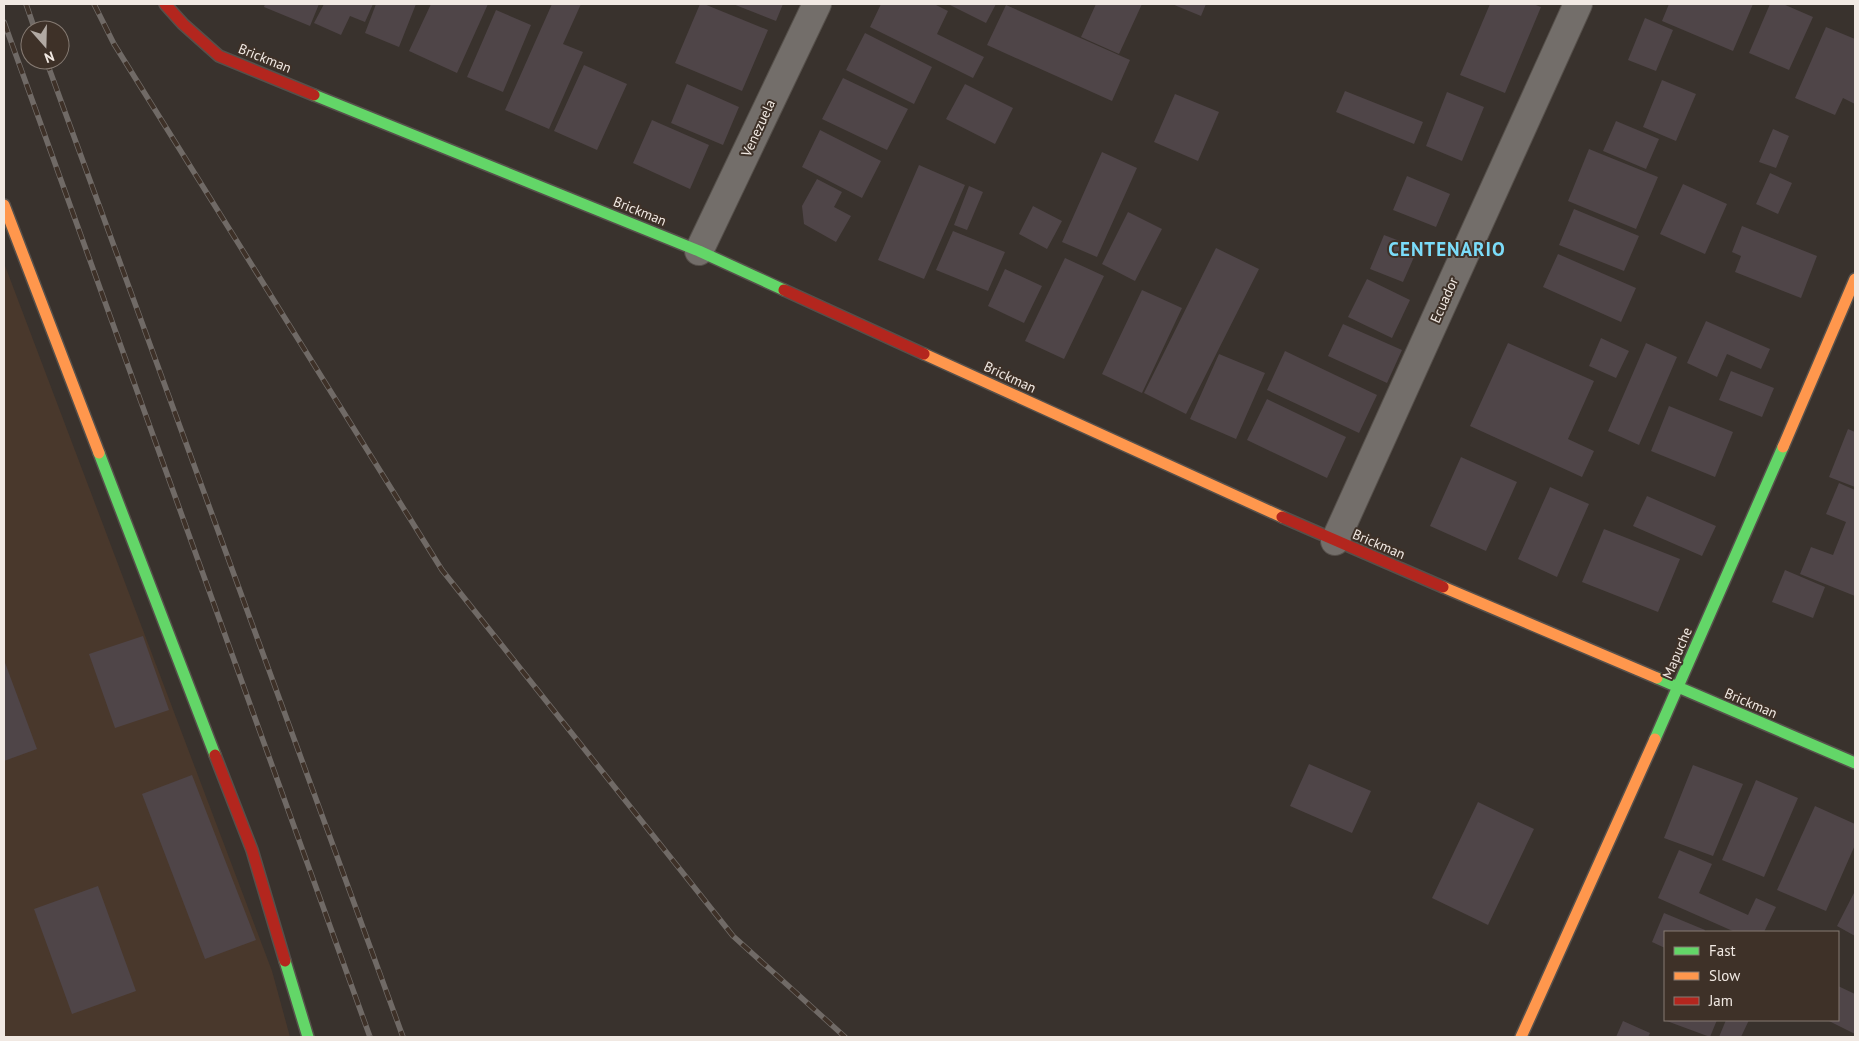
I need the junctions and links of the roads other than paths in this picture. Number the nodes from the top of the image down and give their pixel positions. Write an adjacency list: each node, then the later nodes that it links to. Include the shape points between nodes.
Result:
1 (165, 4): 5 (street, Brickman, via 219,56)
2 (816, 4): 5 (street, Venezuela)
3 (1578, 4): 7 (street, Ecuador)
4 (4, 205): 10 (street, via 252,850)
5 (699, 252): 7 (street, Brickman)
6 (1855, 279): 8 (street, Mapuche)
7 (1335, 541): 8 (street, Brickman)
8 (1678, 688): 9 (street, Brickman); 11 (street, Mapuche)
9 (1855, 763)
10 (308, 1037)
11 (1522, 1037)

